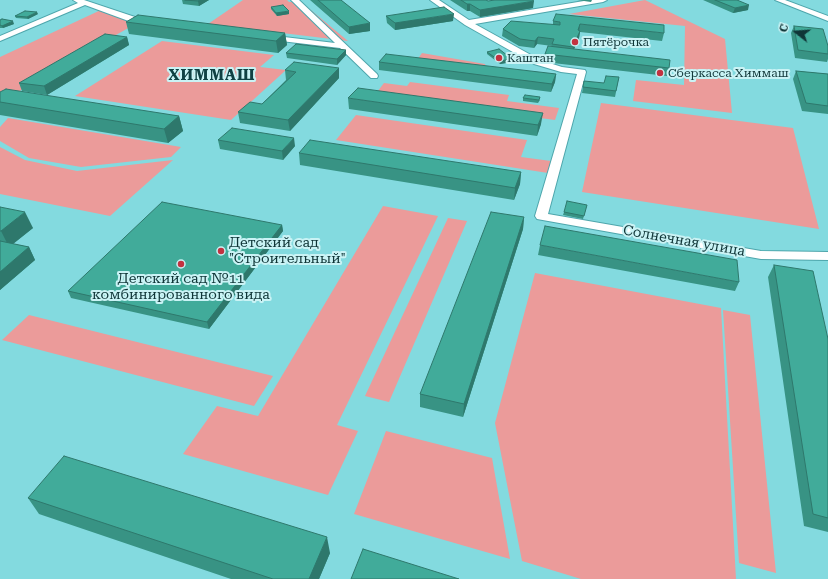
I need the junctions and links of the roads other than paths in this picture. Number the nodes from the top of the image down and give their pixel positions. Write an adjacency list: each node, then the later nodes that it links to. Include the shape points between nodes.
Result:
1 (295, 0): 11 (street)
2 (434, 0): 8 (street)
3 (604, 0): 8 (street)
4 (779, 0): 6 (street)
5 (81, 2): 7 (street, via 137,21); 10 (street)
6 (828, 19)
7 (160, 24)
8 (468, 24): 13 (street, Солнечная улица, via 537,62 582,72 541,216 761,255)
9 (259, 36): 11 (street)
10 (0, 39)
11 (343, 46): 12 (street)
12 (374, 76)
13 (828, 256)

